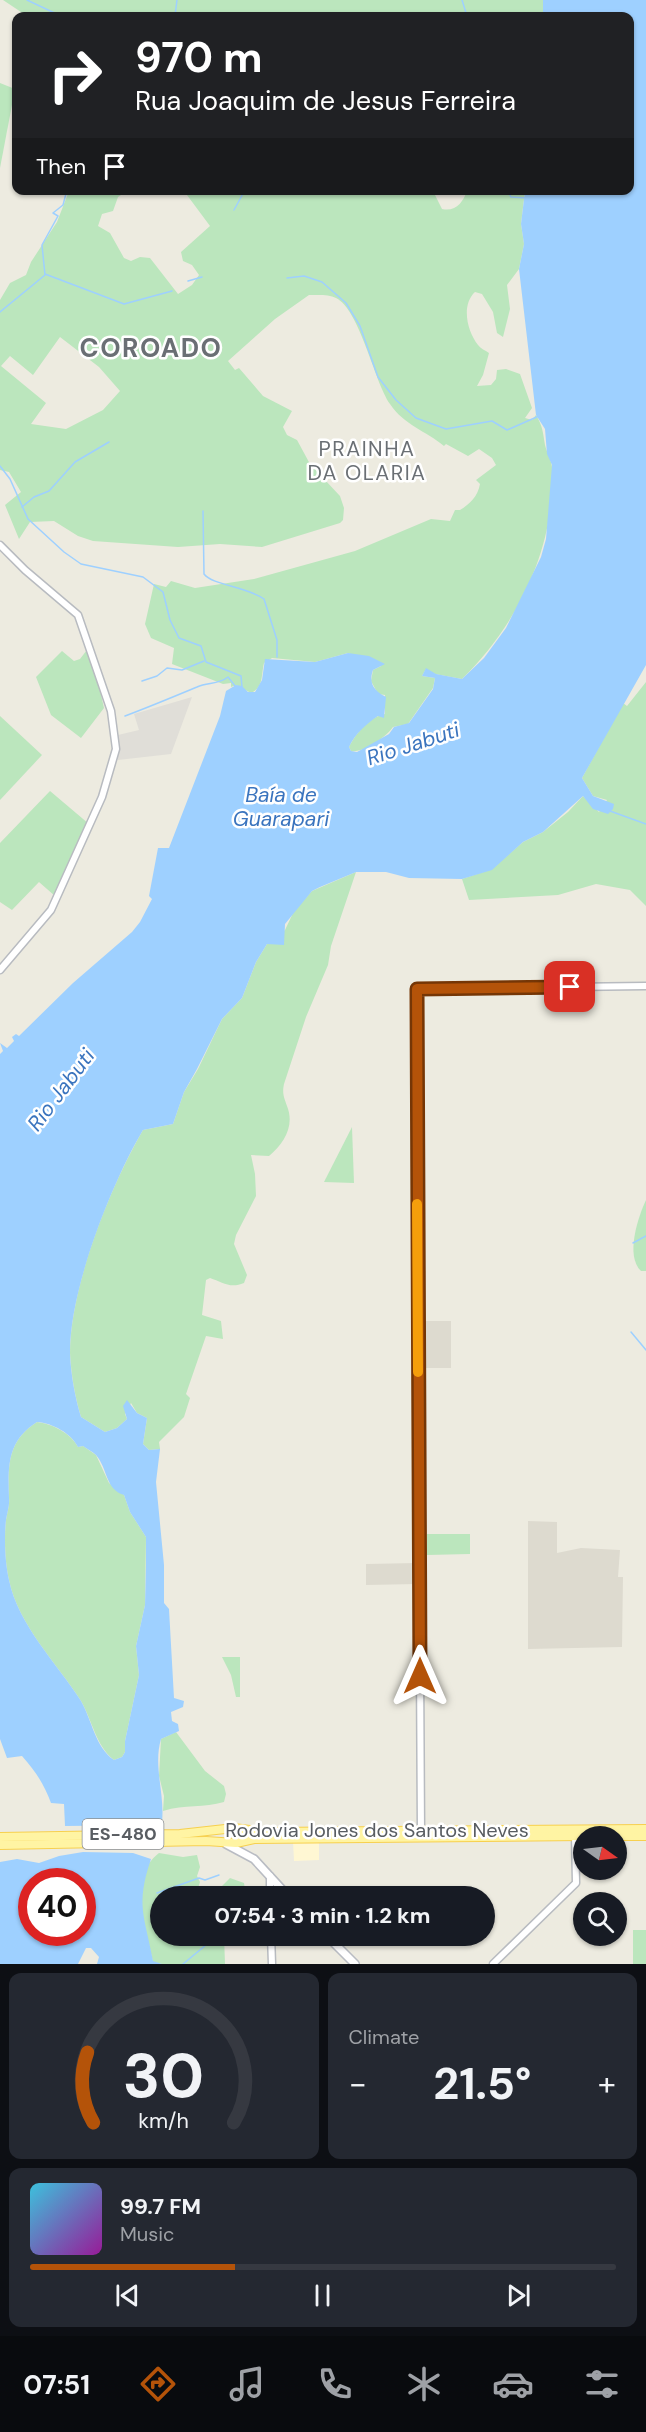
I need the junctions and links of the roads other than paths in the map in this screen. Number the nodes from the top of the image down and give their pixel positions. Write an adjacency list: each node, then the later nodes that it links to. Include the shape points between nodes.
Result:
1 (0, 544): 2 (street, via 78,615 111,711 116,749 102,797 51,910)
2 (0, 970)
3 (646, 986): 7 (street, via 417,989)
4 (246, 1829): 9 (main road, Rodovia Jones dos Santos Neves / ES-480); 12 (main road, Rodovia Jones dos Santos Neves / ES-480); 13 (main road)
5 (646, 1829): 6 (main road, Rodovia Jones dos Santos Neves / ES-480)
6 (627, 1830)
7 (422, 1834): 8 (main road, Rodovia Jones dos Santos Neves / ES-480); 9 (main road, Rodovia Jones dos Santos Neves / ES-480)
8 (573, 1834)
9 (355, 1835): 13 (main road, Rodovia Jones dos Santos Neves / ES-480)
10 (627, 1836): 11 (main road)
11 (646, 1836)
12 (0, 1837)
13 (248, 1840): 14 (main road, Rodovia Jones dos Santos Neves / ES-480); 16 (main road)
14 (221, 1843): 15 (main road, Rodovia Jones dos Santos Neves / ES-480); 16 (main road)
15 (0, 1845)
16 (254, 1859): 17 (main road)
17 (270, 1876): 19 (street); 20 (main road)
18 (576, 1880): 25 (street)
19 (270, 1886)
20 (279, 1886)
21 (271, 1946): 23 (street)
22 (337, 1946): 24 (main road)
23 (272, 1964)
24 (355, 1964)
25 (494, 1964)

